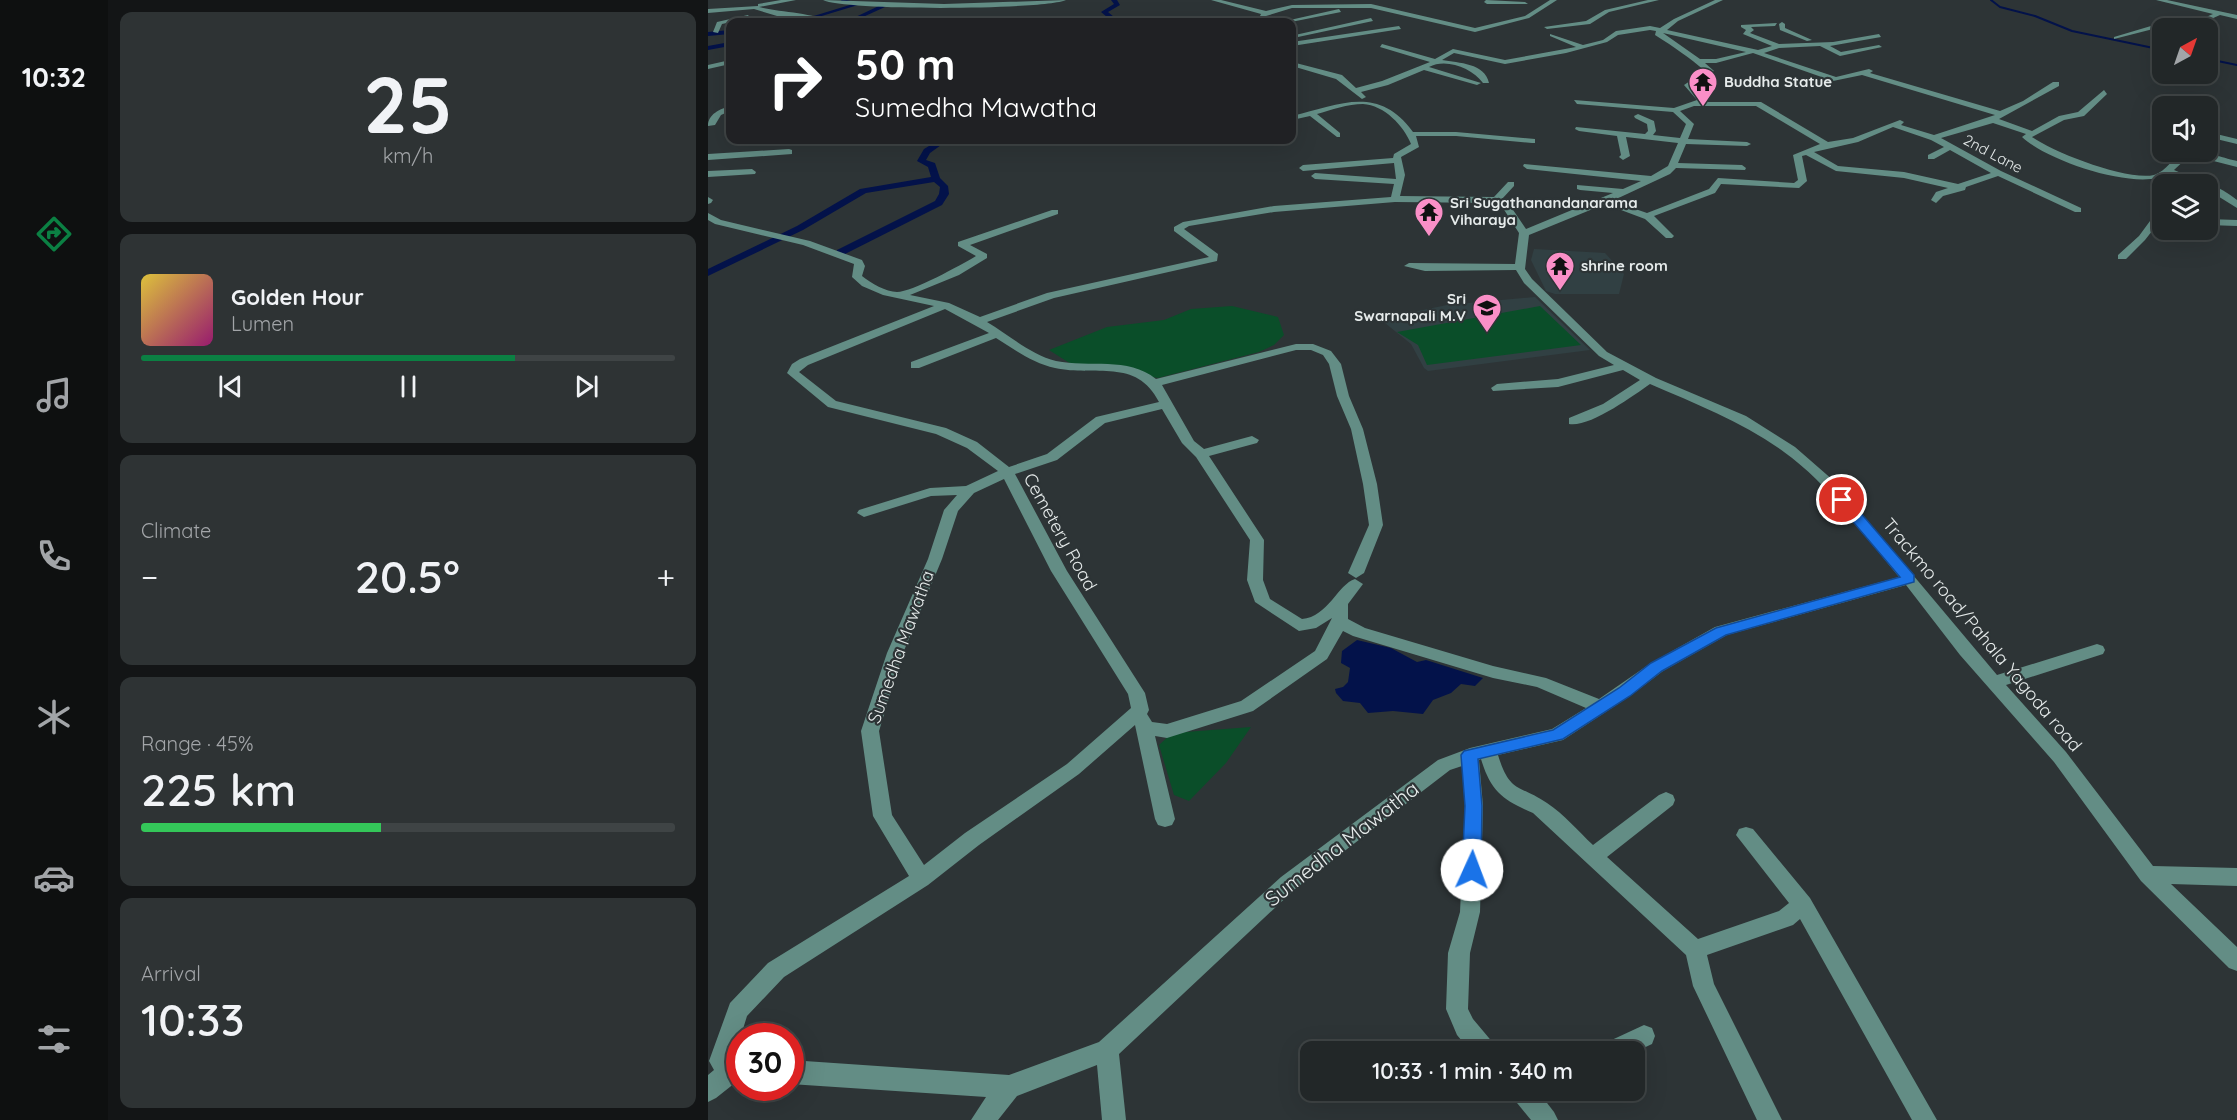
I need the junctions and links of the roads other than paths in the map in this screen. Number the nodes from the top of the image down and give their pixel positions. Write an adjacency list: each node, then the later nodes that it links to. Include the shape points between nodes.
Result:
1 (794, 0): 13 (street)
2 (826, 0): 14 (street)
3 (1063, 0): 14 (street, via 941,6)
4 (1214, 0): 31 (street)
5 (1293, 0): 16 (street)
6 (1377, 0): 12 (street)
7 (1490, 0): 15 (street, via 1487,2)
8 (1554, 0): 38 (street, via 1527,16 1494,27)
9 (1656, 0): 37 (street, via 1608,11)
10 (1720, 0): 41 (street)
11 (2159, 0): 24 (street)
12 (1362, 1): 17 (street)
13 (759, 4): 20 (street); 23 (street)
14 (860, 4): 21 (street)
15 (1525, 4)
16 (1316, 5): 17 (street); 31 (street)
17 (1333, 6): 22 (street); 38 (street, via 1371,6)
18 (795, 8): 23 (street)
19 (708, 11): 20 (street)
20 (722, 11): 26 (street)
21 (841, 11)
22 (1339, 11): 33 (street); 34 (street)
23 (773, 12): 29 (street); 30 (street)
24 (2219, 13): 27 (street); 47 (street, via 2200,22 2161,25)
25 (829, 15): 30 (street)
26 (708, 16)
27 (2235, 16)
28 (1173, 17): 31 (street)
29 (742, 18)
30 (818, 18)
31 (1264, 18)
32 (1556, 18): 37 (street)
33 (1296, 20)
34 (1371, 20): 44 (street); 48 (street, via 1399,28)
35 (726, 21): 42 (street, via 721,22)
36 (1464, 23): 38 (street)
37 (1591, 24): 39 (street)
38 (1451, 27)
39 (1547, 27)
40 (1605, 29): 43 (street)
41 (1661, 29): 43 (street); 54 (street); 56 (street, via 1657,36 1685,50)
42 (716, 32)
43 (1616, 33): 52 (street, via 1605,41)
44 (1298, 35)
45 (1552, 35): 52 (street)
46 (1879, 36): 49 (street)
47 (2116, 38)
48 (1296, 43)
49 (1818, 44): 51 (street); 51 (street, via 1782,30 1778,24 1743,26 1751,30 1745,33); 53 (street, via 1840,54)
50 (1382, 45): 55 (street)
51 (1778, 46): 54 (street)
52 (1582, 47): 55 (street, via 1497,62 1453,51)
53 (1879, 47)
54 (1756, 52): 56 (street, via 1716,61); 64 (street, via 1836,79)
55 (1434, 61): 61 (street); 61 (street, via 1470,67 1479,72 1482,82)
56 (1695, 61): 70 (street, via 1710,71 1688,86 1701,100)
57 (726, 63): 59 (street)
58 (1296, 65): 60 (street)
59 (708, 67)
60 (1306, 68): 63 (street); 66 (street, via 1339,77)
61 (1421, 68): 66 (street)
62 (1869, 71): 64 (street)
63 (1296, 72)
64 (1860, 72): 74 (street)
65 (2056, 84): 74 (street, via 2026,104)
66 (1355, 91): 68 (street)
67 (2104, 92): 84 (street, via 2081,114 2062,118)
68 (1364, 102): 73 (street); 82 (street, via 1405,124)
69 (1577, 102): 72 (street)
70 (1695, 104): 72 (street); 93 (street, via 1758,104)
71 (726, 110): 79 (street)
72 (1674, 110): 90 (street, via 1690,124)
73 (1312, 114): 76 (street); 85 (street)
74 (2001, 114): 78 (street)
75 (1638, 116): 87 (street, via 1651,123 1652,131)
76 (1296, 117)
77 (1590, 117): 83 (street, via 1583,129)
78 (1993, 120): 84 (street); 88 (street)
79 (708, 124)
80 (2226, 128): 81 (street)
81 (2218, 130)
82 (1412, 134): 89 (street); 101 (street, via 1416,145)
83 (1621, 134): 87 (street); 98 (street, via 1626,156)
84 (2033, 134): 110 (street, via 2026,137 2114,175 2142,179)
85 (1337, 135)
86 (2218, 136): 91 (street)
87 (1647, 137): 90 (street)
88 (1934, 138): 93 (street, 2nd Lane, via 1897,124 1855,141); 94 (street, 2nd Lane)
89 (1532, 141)
90 (1682, 141): 92 (street); 106 (street)
91 (2237, 142)
92 (1747, 144)
93 (1827, 145): 95 (street)
94 (1951, 146): 99 (street); 112 (street, 2nd Lane)
95 (1806, 151): 120 (street, via 1836,168); 132 (street, via 1797,155 1803,181 1796,186 1718,181 1712,191)
96 (789, 152): 97 (street)
97 (708, 157)
98 (1623, 157)
99 (1930, 158)
100 (2218, 159): 104 (street)
101 (1396, 160): 108 (street); 117 (street)
102 (762, 161): 105 (street)
103 (2178, 162): 110 (street)
104 (2237, 164)
105 (708, 165)
106 (1673, 165): 109 (street); 116 (street)
107 (1527, 166): 116 (street)
108 (1303, 168)
109 (1742, 168)
110 (2168, 171): 114 (street)
111 (752, 172): 113 (street)
112 (1998, 173): 120 (street); 130 (street, 2nd Lane)
113 (708, 174)
114 (2176, 174)
115 (1315, 176): 117 (street)
116 (1655, 179): 123 (street)
117 (1399, 182): 125 (street)
118 (1511, 184): 126 (street)
119 (1580, 187): 123 (street)
120 (1962, 188): 127 (street, via 1939,194)
121 (2218, 191): 124 (street)
122 (2237, 191): 124 (street)
123 (1625, 192): 128 (street)
124 (2223, 193): 129 (street)
125 (1395, 199): 126 (street); 144 (street, via 1274,209 1186,224 1178,230 1214,256 1213,260 1051,295)
126 (1496, 200): 137 (street, via 1504,204)
127 (1936, 200)
128 (1604, 201): 132 (street); 137 (street)
129 (2237, 205)
130 (2078, 210)
131 (1055, 212): 142 (street, via 962,244 983,256 955,273)
132 (1649, 215): 138 (street)
133 (708, 216): 142 (street, via 718,222 827,249 858,262 860,280)
134 (2218, 222): 135 (street)
135 (2237, 223)
136 (2152, 224): 139 (street)
137 (1524, 233): 141 (street)
138 (1669, 236)
139 (2122, 257)
140 (1409, 266): 141 (street)
141 (1520, 267): 147 (street, Trackmo road/Pahala Yagoda road, via 1557,312 1603,354)
142 (900, 295): 143 (street)
143 (945, 305): 144 (street); 155 (street, via 796,367 793,373 832,404 941,431 972,445)
144 (980, 321): 145 (street)
145 (996, 334): 146 (street); 149 (street, via 1053,364 1131,370)
146 (915, 365)
147 (1623, 366): 148 (street, Trackmo road/Pahala Yagoda road); 150 (street, via 1558,383)
148 (1648, 380): 152 (street, via 1607,407); 158 (street, Trackmo road/Pahala Yagoda road, via 1741,419 1790,450 1828,484)
149 (1154, 383): 151 (street); 159 (street, via 1296,347 1313,347 1327,353 1335,364 1357,429 1371,484 1376,525)
150 (1497, 388)
151 (1166, 404): 154 (street, via 1189,443); 155 (street, Cemetery Road, via 1101,420 1052,457)
152 (1574, 421)
153 (1252, 440): 154 (street)
154 (1201, 454): 159 (street, via 1257,540 1255,579 1263,602 1306,626)
155 (1007, 472): 156 (street, Sumedha Mawatha); 164 (street, Cemetery Road, via 1059,571 1136,693)
156 (969, 490): 157 (street, via 930,492); 172 (street, Sumedha Mawatha, via 951,510 895,653 870,731 883,816)
157 (864, 513)
158 (1909, 579): 162 (street, Trackmo road/Pahala Yagoda road); 163 (street, Sumedha Mawatha, via 1721,631 1677,655)
159 (1341, 603): 160 (street)
160 (1340, 622): 163 (street, via 1359,632 1540,682); 164 (street, via 1321,655 1247,706 1167,731)
161 (2097, 650): 162 (street)
162 (1995, 682): 170 (street, Trackmo road/Pahala Yagoda road, via 2060,757)
163 (1601, 707): 165 (street, Sumedha Mawatha, via 1557,735)
164 (1142, 719): 167 (street, Cemetery Road); 172 (street, via 972,838)
165 (1479, 753): 169 (street, via 1512,796 1540,808); 178 (street, via 1470,912 1459,953 1457,1009); 181 (street, Sumedha Mawatha, via 1444,765 1288,883)
166 (1666, 800): 169 (street)
167 (1165, 819)
168 (1746, 835): 173 (street)
169 (1593, 856): 174 (street)
170 (2148, 875): 171 (street); 175 (street, Trackmo road/Pahala Yagoda road)
171 (2237, 877)
172 (921, 879): 176 (street, via 776,970 738,1010)
173 (1803, 904): 174 (street, via 1786,918); 192 (street)
174 (1695, 950): 191 (street, via 1704,986)
175 (2237, 961)
176 (734, 1023)
177 (1644, 1036): 179 (street)
178 (1477, 1041)
179 (1634, 1041)
180 (726, 1046): 182 (street, via 721,1061)
181 (1107, 1050): 185 (street, Sumedha Mawatha); 189 (street)
182 (726, 1063)
183 (804, 1073): 185 (street, Sumedha Mawatha)
184 (726, 1076): 186 (street)
185 (1009, 1087): 188 (street)
186 (708, 1090)
187 (1534, 1101): 190 (street)
188 (983, 1120)
189 (1114, 1120)
190 (1546, 1120)
191 (1770, 1120)
192 (1925, 1120)

